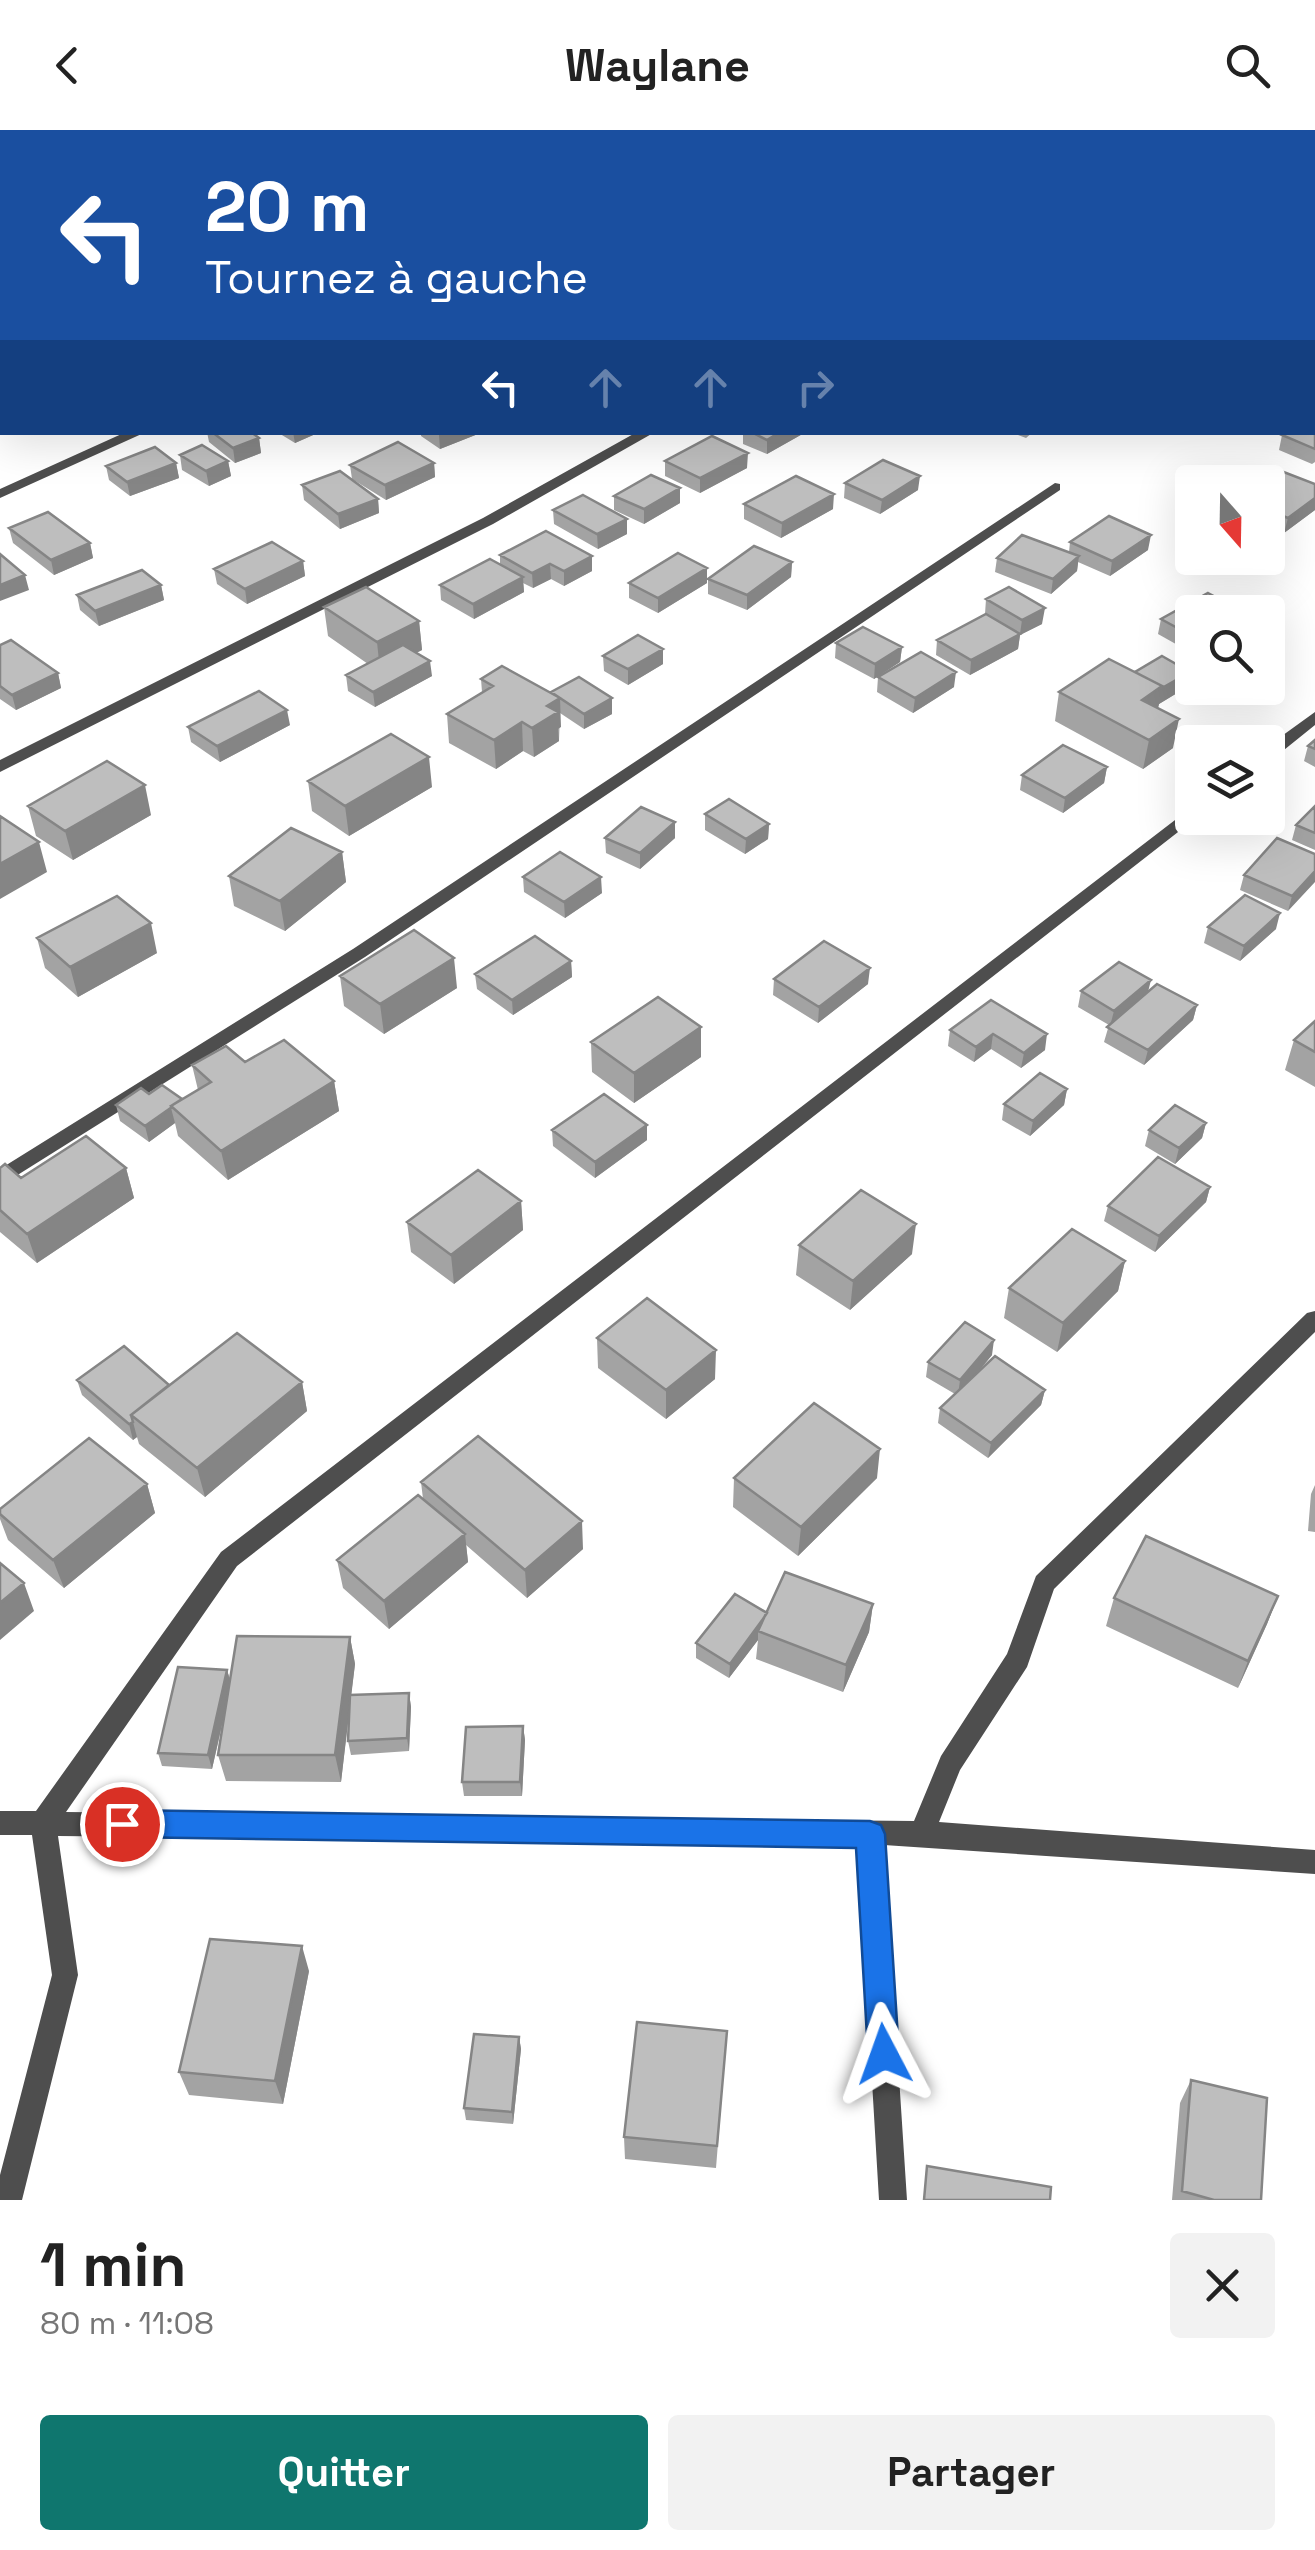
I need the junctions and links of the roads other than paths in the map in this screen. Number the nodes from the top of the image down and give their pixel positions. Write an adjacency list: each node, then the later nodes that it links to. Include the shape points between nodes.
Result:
1 (131, 435): 4 (street)
2 (643, 435): 7 (street, via 488,521)
3 (1055, 487): 9 (street, via 359,952)
4 (0, 494)
5 (1315, 717): 6 (street)
6 (1285, 741)
7 (0, 766)
8 (1175, 825): 12 (street, via 229,1560)
9 (0, 1178)
10 (1315, 1319): 13 (street, via 1044,1583 1018,1660 950,1764)
11 (0, 1823): 12 (street)
12 (44, 1823): 14 (street); 16 (street, via 65,1975)
13 (922, 1833): 14 (street); 15 (street)
14 (870, 1834): 17 (street)
15 (1315, 1862)
16 (8, 2200)
17 (893, 2200)

